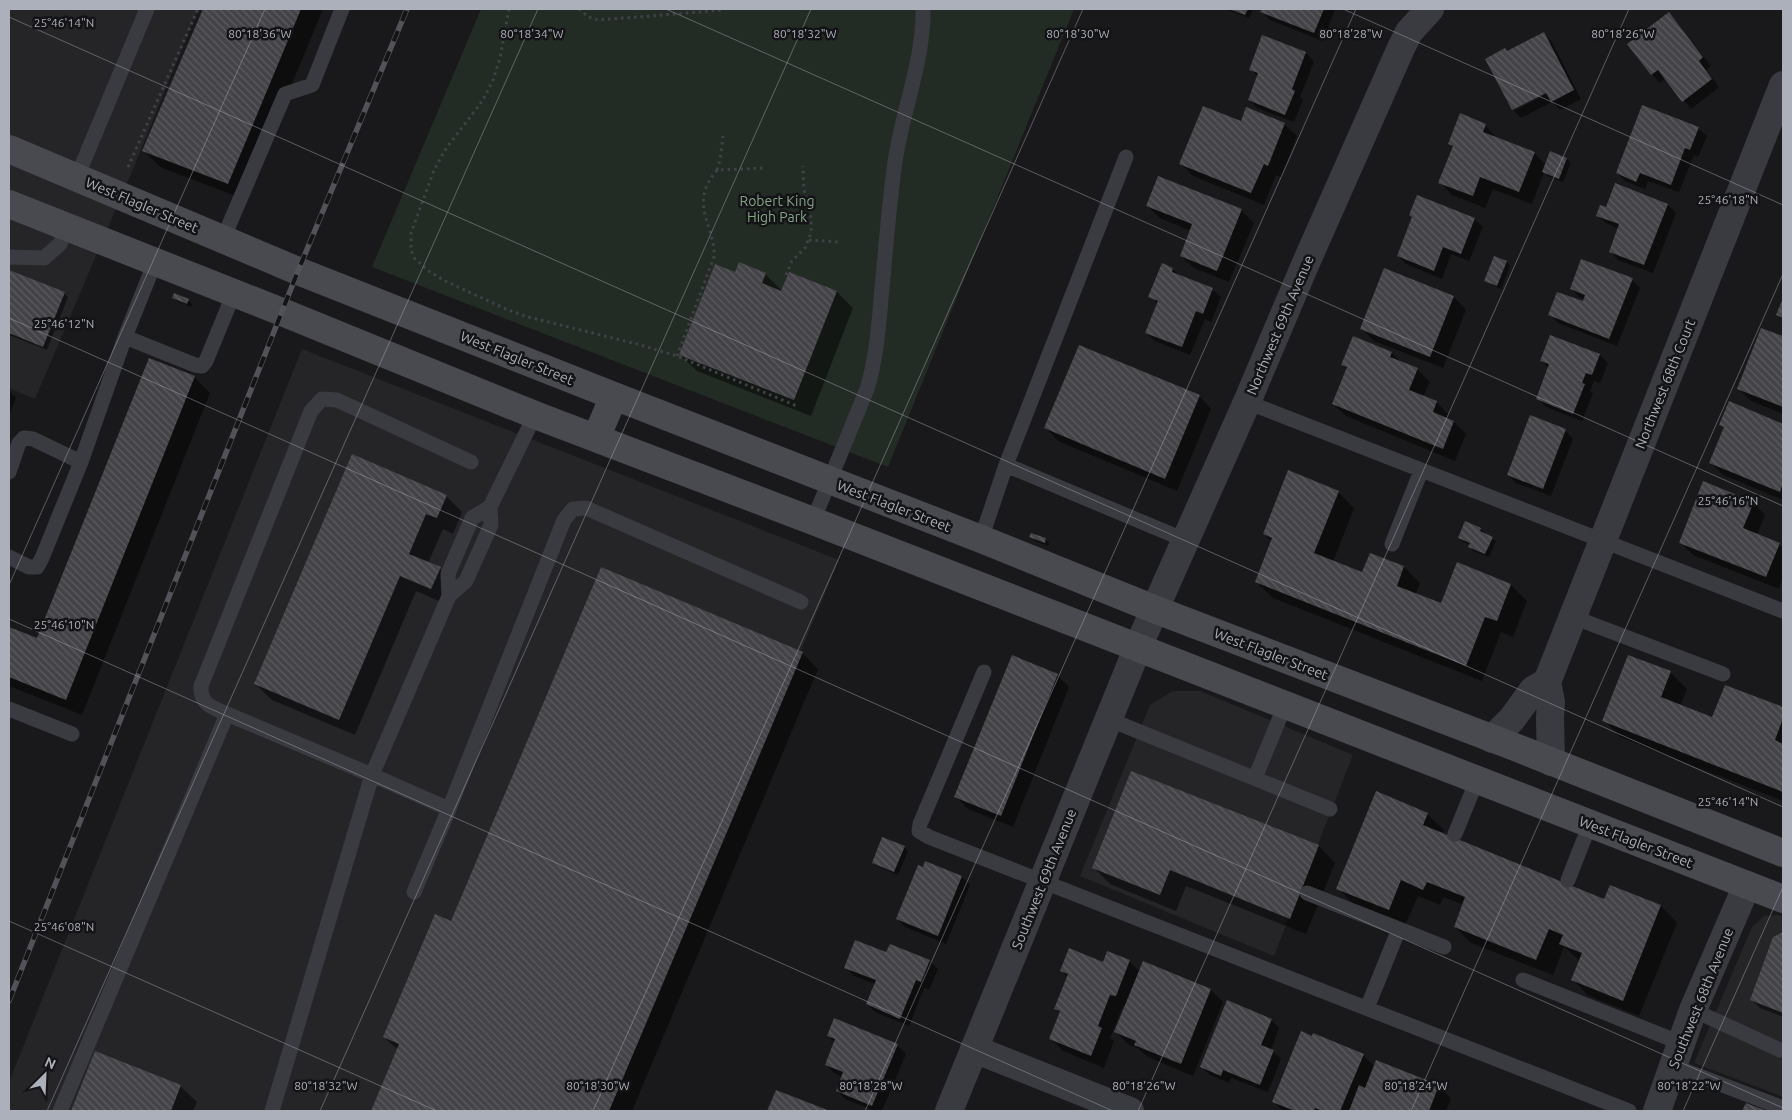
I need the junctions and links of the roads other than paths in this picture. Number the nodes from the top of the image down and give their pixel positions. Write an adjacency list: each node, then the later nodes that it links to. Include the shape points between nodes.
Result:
1 (146, 9): 8 (lane)
2 (342, 9): 11 (lane, via 312,85 285,94)
3 (923, 9): 25 (lane, via 915,70 892,186 873,369)
4 (1430, 9): 17 (street, Northwest 69th Avenue, via 1409,32 1401,48)
5 (1783, 85): 29 (street, Northwest 68th Court)
6 (9, 149): 8 (main road, West Flagler Street)
7 (1126, 157): 22 (lane)
8 (77, 177): 11 (main road, West Flagler Street)
9 (9, 204): 10 (main road, West Flagler Street)
10 (68, 227): 12 (lane, via 60,244 44,258); 13 (main road, West Flagler Street)
11 (223, 239): 16 (main road, West Flagler Street)
12 (9, 258)
13 (154, 262): 14 (main road, West Flagler Street); 15 (lane)
14 (234, 293): 15 (lane, via 202,366); 18 (main road, West Flagler Street)
15 (125, 337): 20 (lane)
16 (614, 396): 19 (main road); 25 (main road, West Flagler Street)
17 (1247, 402): 23 (lane); 28 (street, Northwest 69th Avenue)
18 (535, 415): 19 (main road, West Flagler Street); 47 (lane, via 490,507 472,518 448,574 449,596)
19 (596, 438): 26 (main road, West Flagler Street)
20 (81, 462): 24 (lane, via 33,439 24,438 19,443); 31 (lane, via 37,567 28,567)
21 (471, 462): 42 (lane, via 337,400 322,399 311,411 202,686 201,695 206,704)
22 (1006, 465): 27 (lane); 28 (lane)
23 (1421, 471): 29 (lane); 30 (lane)
24 (9, 472)
25 (830, 482): 26 (lane); 27 (main road, West Flagler Street)
26 (813, 521): 36 (main road, West Flagler Street)
27 (981, 539): 33 (main road, West Flagler Street)
28 (1185, 540): 33 (street, Northwest 69th Avenue)
29 (1602, 542): 34 (lane); 35 (street, Northwest 68th Court)
30 (1392, 544)
31 (9, 557)
32 (802, 602): 51 (lane, via 586,508 573,509 564,520)
33 (1154, 609): 36 (street, Northwest 69th Avenue); 45 (main road, West Flagler Street)
34 (1783, 611)
35 (1573, 617): 38 (lane); 39 (street, Northwest 68th Court)
36 (1138, 647): 40 (main road, West Flagler Street); 43 (street, Southwest 69th Avenue)
37 (984, 672): 56 (lane, via 919,832)
38 (1723, 674)
39 (1547, 682): 45 (street, via 1533,690); 46 (street, via 1552,702)
40 (1285, 705): 48 (lane); 49 (main road, West Flagler Street)
41 (9, 710): 44 (lane)
42 (227, 714): 47 (lane); 70 (lane)
43 (1108, 719): 48 (lane); 56 (street, Southwest 69th Avenue)
44 (72, 734)
45 (1492, 739): 46 (main road, West Flagler Street)
46 (1552, 762): 54 (main road, West Flagler Street)
47 (372, 775): 51 (lane); 71 (lane)
48 (1255, 778): 50 (lane)
49 (1477, 780): 52 (main road, West Flagler Street); 53 (lane)
50 (1330, 808)
51 (449, 809): 58 (lane)
52 (1590, 824): 55 (lane); 57 (main road, West Flagler Street)
53 (1455, 834)
54 (1783, 853)
55 (1568, 880)
56 (1044, 882): 64 (lane); 66 (street, Southwest 69th Avenue)
57 (1748, 885): 60 (main road, West Flagler Street); 65 (street, Southwest 68th Avenue)
58 (414, 892)
59 (1307, 893): 61 (lane)
60 (1783, 899)
61 (1399, 929): 62 (lane); 64 (lane)
62 (1444, 947)
63 (1523, 980): 68 (lane)
64 (1367, 1008): 74 (lane)
65 (1693, 1010): 67 (lane); 68 (street, Southwest 68th Avenue)
66 (974, 1049): 72 (street, Southwest 69th Avenue); 73 (street)
67 (1783, 1050)
68 (1677, 1054): 69 (lane); 75 (street, Southwest 68th Avenue)
69 (1783, 1108)
70 (60, 1111)
71 (272, 1111)
72 (949, 1111)
73 (1130, 1111)
74 (1629, 1111)
75 (1657, 1111)

